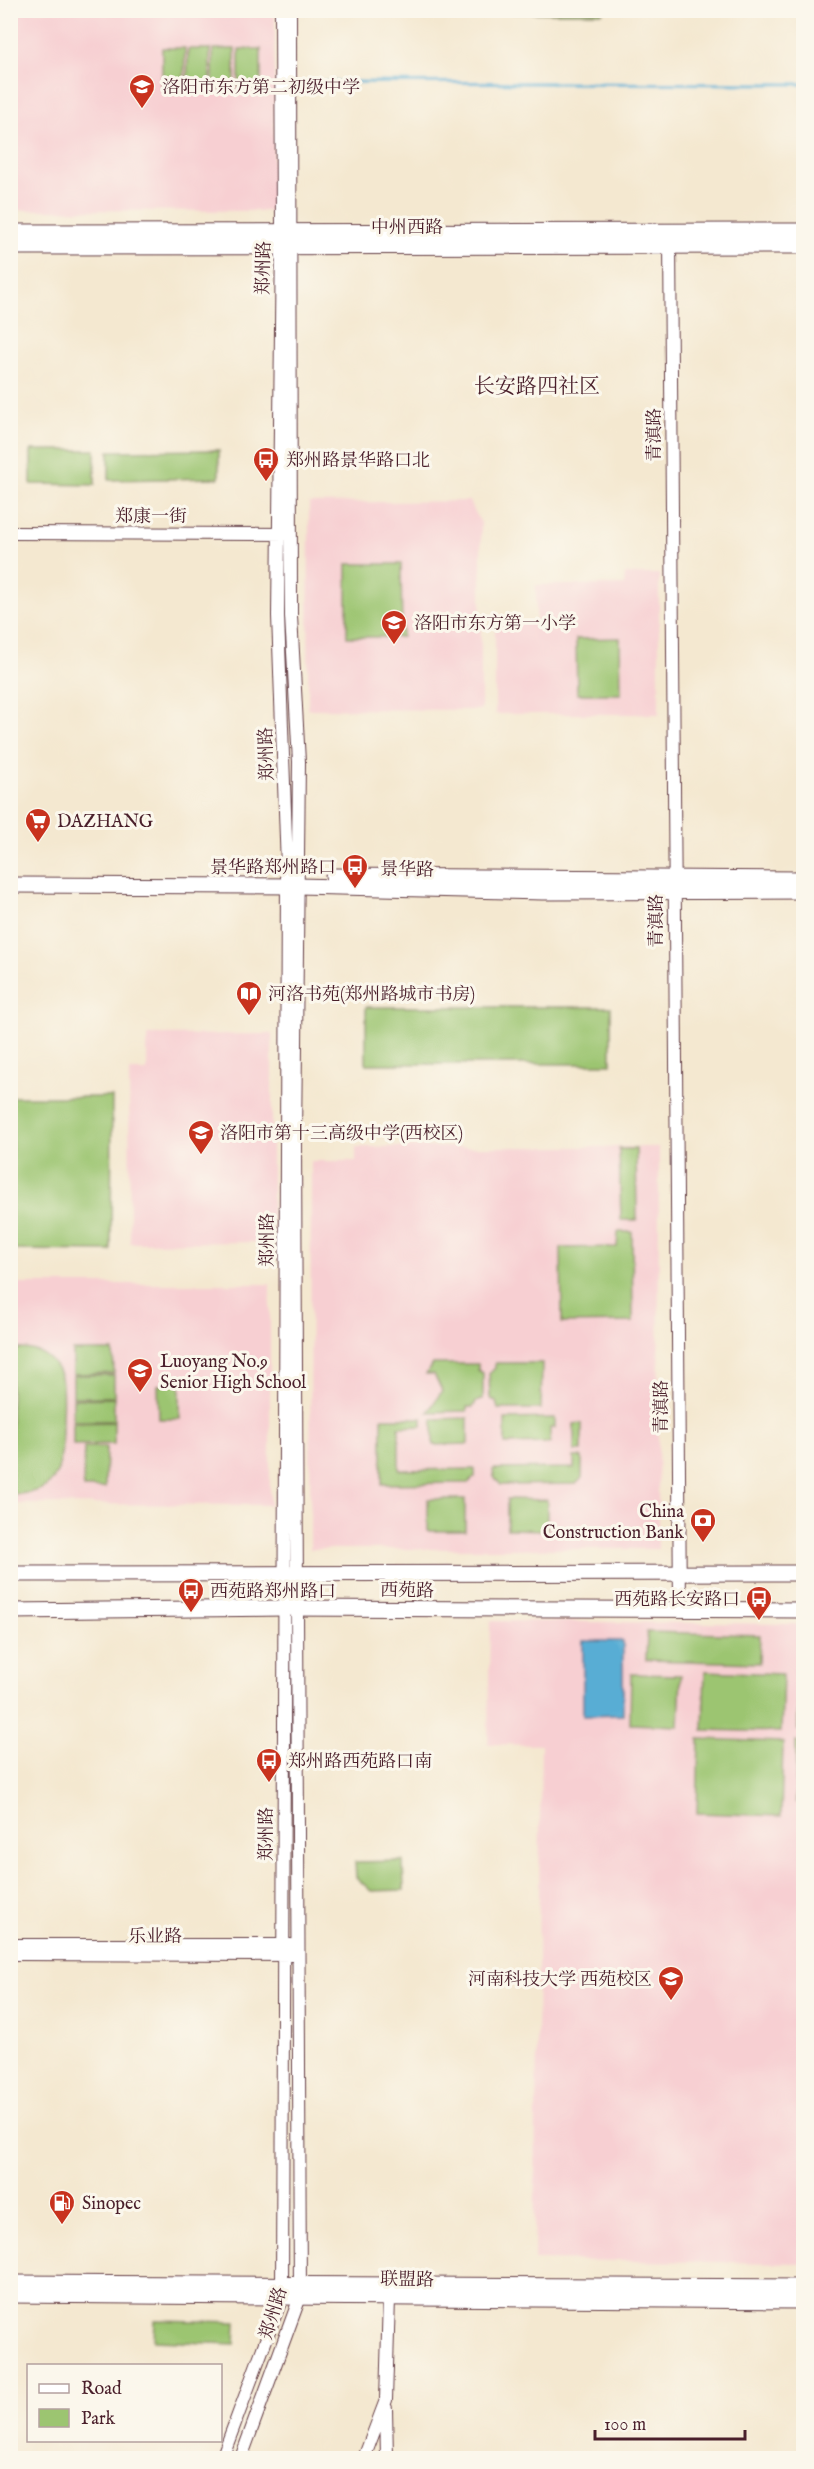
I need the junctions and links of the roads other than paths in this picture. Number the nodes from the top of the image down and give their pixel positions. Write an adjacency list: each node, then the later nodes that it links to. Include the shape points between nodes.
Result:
1 (281, 10): 5 (street, 郑州路)
2 (290, 10): 5 (street, 郑州路)
3 (804, 231): 6 (main road, 中州西路)
4 (10, 232): 5 (main road, 中州西路)
5 (287, 239): 6 (main road, 中州西路); 8 (main road, 中州西路); 10 (street, 郑州路)
6 (670, 239): 7 (main road, 中州西路); 15 (street, 青滇路)
7 (804, 246)
8 (10, 247)
9 (10, 533): 10 (street, 郑康一街)
10 (285, 534): 13 (street, 郑州路, via 299,762)
11 (10, 875): 13 (main road, 景华路)
12 (804, 879): 15 (main road, 景华路)
13 (293, 881): 14 (main road, 景华路); 15 (main road, 景华路); 20 (street, 郑州路)
14 (10, 885)
15 (674, 885): 16 (main road, 景华路); 17 (street, 青滇路)
16 (804, 891)
17 (681, 1573): 18 (main road, 西苑路); 20 (main road, 西苑路); 22 (street, 青滇路)
18 (804, 1573)
19 (10, 1574): 20 (main road, 西苑路)
20 (291, 1574): 21 (street, 郑州路)
21 (291, 1608): 22 (main road, 西苑路); 24 (main road, 西苑路); 26 (street, 郑州路); 27 (street, 郑州路)
22 (680, 1610): 23 (main road, 西苑路)
23 (804, 1610)
24 (10, 1611)
25 (10, 1945): 26 (street, 乐业路)
26 (285, 1950): 27 (street, 乐业路); 28 (street, 乐业路); 31 (street, 郑州路)
27 (299, 1950): 32 (street, 郑州路)
28 (10, 1954)
29 (10, 2283): 31 (main road, 联盟路)
30 (804, 2287): 32 (main road, 联盟路)
31 (282, 2289): 32 (main road, 联盟路); 33 (main road, 联盟路); 37 (street, 郑州路)
32 (300, 2289): 34 (main road, 联盟路); 38 (street, 郑州路)
33 (10, 2295)
34 (389, 2298): 35 (main road, 联盟路); 36 (street)
35 (804, 2301)
36 (386, 2400): 39 (street); 40 (street)
37 (222, 2458)
38 (241, 2458)
39 (364, 2458)
40 (387, 2458)

